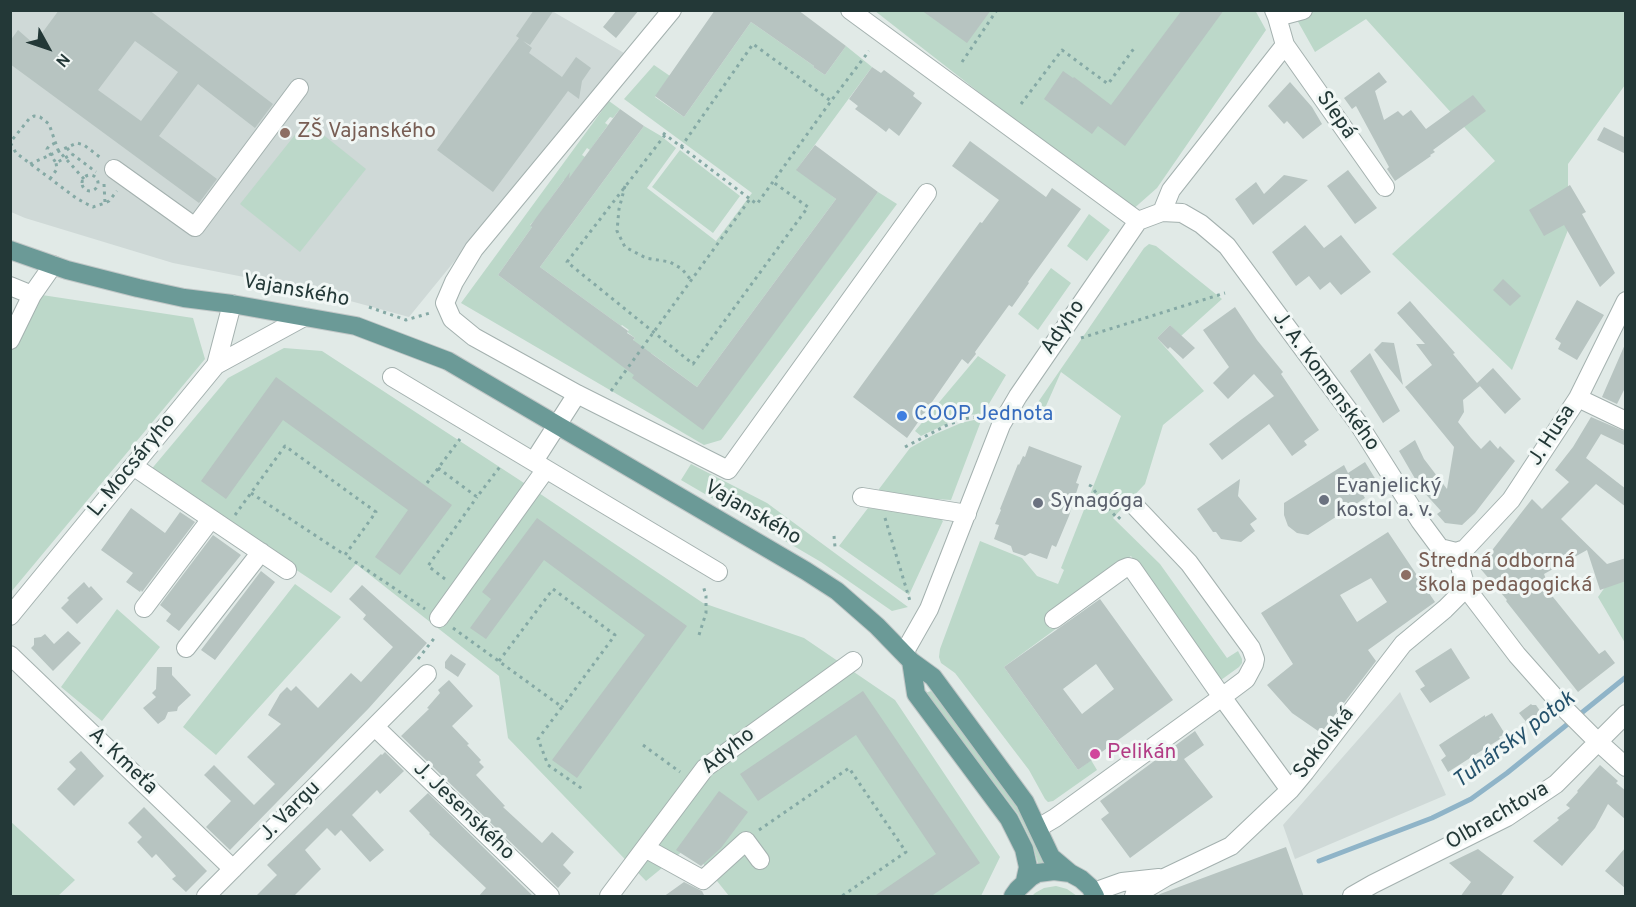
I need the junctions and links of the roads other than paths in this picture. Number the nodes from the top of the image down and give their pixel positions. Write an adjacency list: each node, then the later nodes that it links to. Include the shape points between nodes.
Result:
1 (672, 10): 22 (street, Vajanského, via 474,249 446,303 452,319 474,337)
2 (850, 10): 11 (street)
3 (1303, 10): 4 (street)
4 (1276, 14): 5 (street, Slepá)
5 (1285, 45): 8 (street, Slepá); 10 (street, via 1171,190)
6 (299, 88): 7 (street, via 195,227)
7 (105, 173)
8 (1385, 187)
9 (927, 193): 22 (street, Vajanského, via 728,470)
10 (1162, 212): 11 (street); 33 (street, J. A. Komenského, via 1182,213 1227,246 1358,423 1440,548)
11 (1138, 221): 30 (street, Adyho, via 1001,425)
12 (10, 250): 13 (main road, Vajanského)
13 (53, 265): 14 (street); 16 (main road, Vajanského, via 138,288)
14 (21, 290): 17 (street); 19 (street)
15 (1626, 301): 23 (street, J. Husa)
16 (232, 304): 18 (main road, Vajanského); 20 (street, L. Mocsáryho)
17 (10, 314)
18 (304, 317): 20 (street); 25 (main road, Vajanského, via 357,326 448,361)
19 (10, 340)
20 (216, 364): 27 (street, L. Mocsáryho)
21 (392, 377): 26 (street)
22 (577, 394): 25 (street)
23 (1578, 398): 24 (street); 33 (street, J. Husa, via 1511,500 1465,549)
24 (1626, 421)
25 (556, 425): 26 (street); 43 (main road, Vajanského, via 837,591)
26 (540, 465): 35 (street); 40 (street)
27 (133, 466): 31 (street); 38 (street, L. Mocsáryho)
28 (870, 498): 30 (street)
29 (1133, 504): 46 (street, via 1189,563 1253,654 1254,664 1246,679)
30 (967, 514): 43 (street, Adyho)
31 (211, 519): 32 (street); 37 (street)
32 (261, 552): 34 (street); 41 (street)
33 (1456, 552): 36 (street)
34 (287, 570)
35 (718, 573)
36 (1466, 588): 49 (street, via 1517,655); 51 (street, Sokolská, via 1402,645)
37 (144, 608)
38 (10, 616)
39 (1054, 619): 46 (street, via 1123,569 1132,568)
40 (443, 621)
41 (186, 648)
42 (10, 655): 55 (street, A. Kmeťa)
43 (908, 657): 52 (main road, Vajanského, via 933,678 978,736 1025,802); 58 (main road, via 916,694 1009,819 1024,849 1028,867)
44 (853, 661): 53 (street, Adyho, via 705,768)
45 (420, 669): 48 (street, J. Vargu)
46 (1222, 697): 51 (street); 52 (street)
47 (1626, 714): 49 (street, Olbrachtova)
48 (375, 727): 55 (street, J. Vargu); 61 (street, J. Jesenského)
49 (1596, 740): 50 (street); 65 (street, Olbrachtova, via 1556,784 1507,817)
50 (1626, 767)
51 (1290, 790): 57 (street, Sokolská, via 1231,846)
52 (1038, 828): 56 (main road, Vajanského, via 1052,857)
53 (645, 848): 54 (street, via 703,880 746,841); 62 (street, Adyho)
54 (760, 860)
55 (233, 869): 60 (street, J. Vargu)
56 (1070, 873): 58 (main road, via 1046,871); 59 (main road, Vajanského)
57 (1166, 877): 59 (street, Sokolská, via 1122,882); 64 (street, Sokolská)
58 (1025, 881): 63 (main road)
59 (1095, 895)
60 (206, 897)
61 (550, 897)
62 (609, 897)
63 (1013, 897)
64 (1134, 897)
65 (1352, 897)

